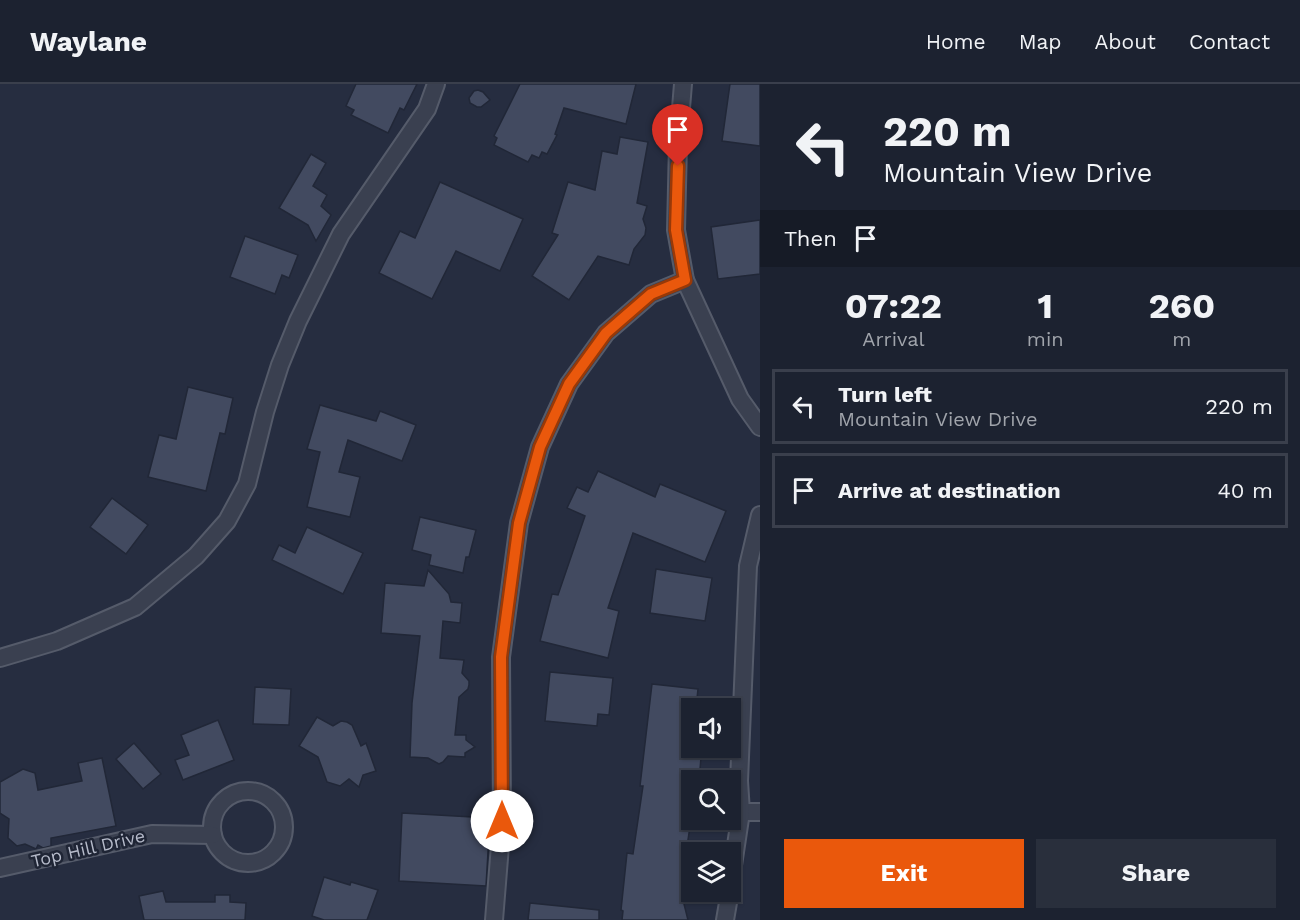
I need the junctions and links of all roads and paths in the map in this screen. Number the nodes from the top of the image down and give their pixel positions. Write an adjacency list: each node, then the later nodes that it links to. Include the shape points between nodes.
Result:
1 (436, 84): 6 (street, via 428,109 341,234 298,321 265,412 247,484 227,521 196,556 135,607 57,641)
2 (683, 84): 3 (street, via 676,230)
3 (685, 280): 4 (street, via 740,399); 13 (street, via 651,294 606,333 569,384 540,447 519,523 501,657 502,821)
4 (760, 427)
5 (760, 515): 7 (street, via 748,566)
6 (0, 658)
7 (739, 770)
8 (741, 812): 9 (street)
9 (760, 812)
10 (213, 835): 10 (street, via 218,847 237,861 261,861 280,845 284,822 274,801 253,791 241,792 221,803 212,824); 11 (street, Top Hill Drive, via 152,834)
11 (0, 868)
12 (728, 902): 14 (street)
13 (494, 920)
14 (725, 920)

